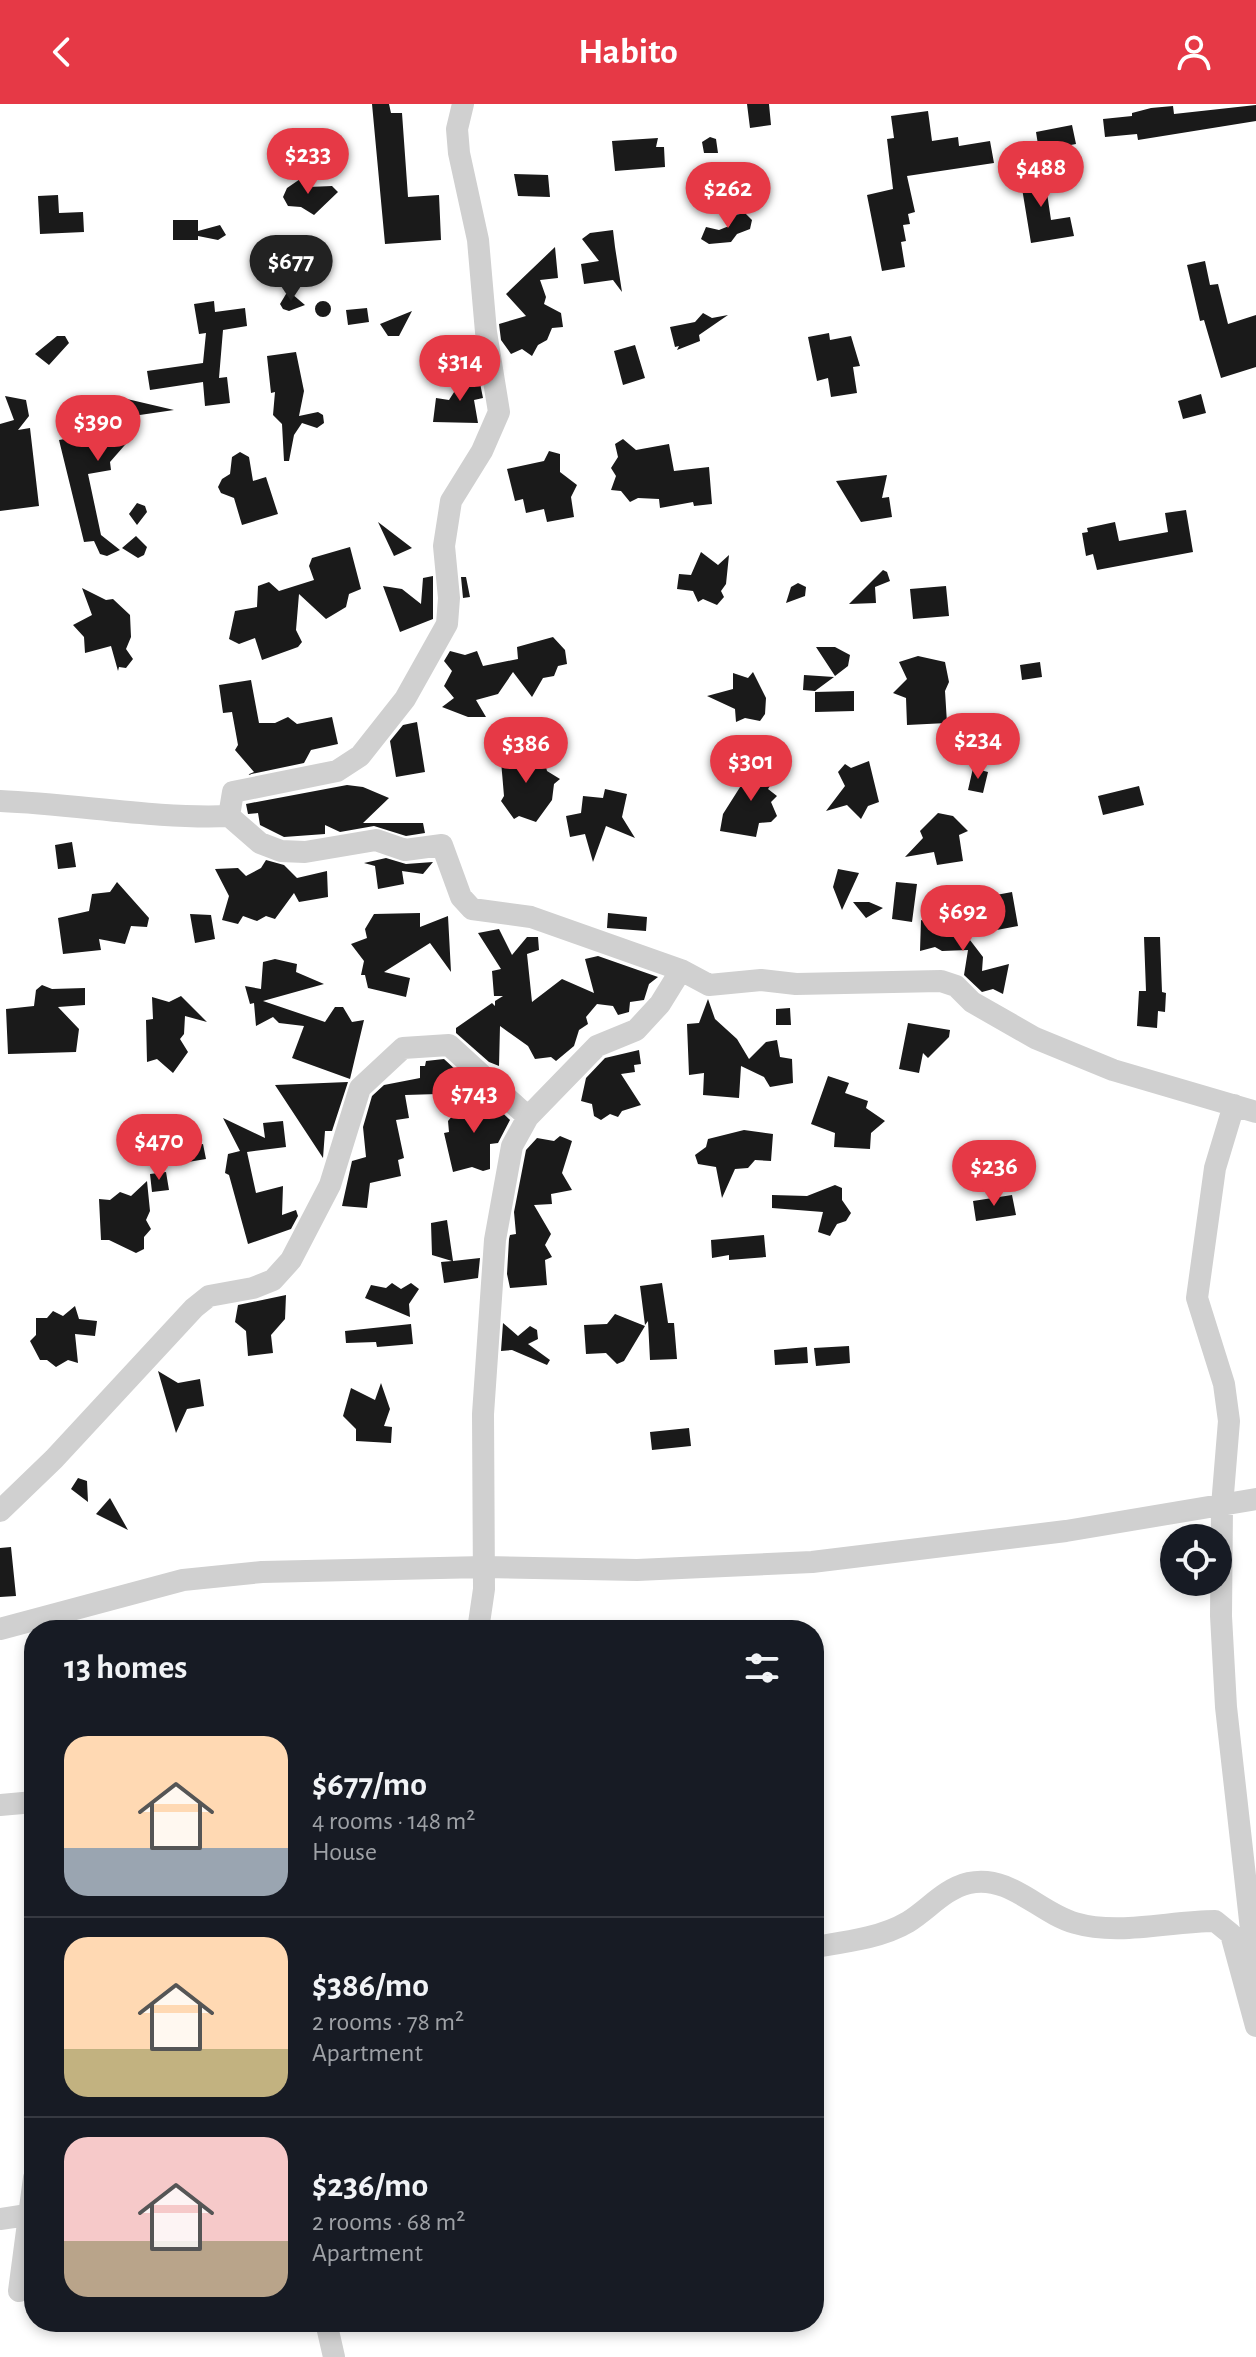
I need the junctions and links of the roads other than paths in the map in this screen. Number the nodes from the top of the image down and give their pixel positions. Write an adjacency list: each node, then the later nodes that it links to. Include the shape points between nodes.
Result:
1 (463, 104): 3 (street, via 459,153 478,240 499,412 451,501 444,546 447,624 405,699 360,756 337,771 233,792)
2 (0, 801): 3 (street, via 181,818)
3 (229, 816): 4 (street, via 260,843 281,851 376,840 405,850 442,845 461,897 472,909 531,917)
4 (681, 970): 5 (street, via 709,985 761,980 941,981 1035,1038 1113,1070); 7 (street, via 636,1030 597,1046)
5 (1234, 1105): 6 (street); 9 (street, via 1215,1168 1197,1298 1224,1384 1229,1421)
6 (1256, 1112)
7 (528, 1117): 10 (street, via 449,1045 403,1048 360,1088 330,1185 291,1260 273,1280 209,1296 194,1308); 11 (street, via 512,1146 495,1240 483,1414)
8 (1256, 1499): 9 (street)
9 (1222, 1506): 11 (street, via 812,1562 637,1570); 19 (street, via 1226,1707)
10 (0, 1511)
11 (484, 1567): 12 (street, via 262,1572 183,1580); 13 (street)
12 (34, 1620)
13 (479, 1620)
14 (24, 1623): 15 (street)
15 (0, 1629)
16 (24, 1803): 17 (street)
17 (0, 1805)
18 (824, 1945): 20 (street, via 909,1922 942,1894 969,1883 993,1882 1079,1924 1215,1921 1231,1934)
19 (1256, 1974)
20 (1256, 2026)
21 (24, 2216): 22 (street)
22 (1, 2220)
23 (24, 2244): 24 (street)
24 (19, 2291)
25 (328, 2332): 26 (street)
26 (334, 2357)

